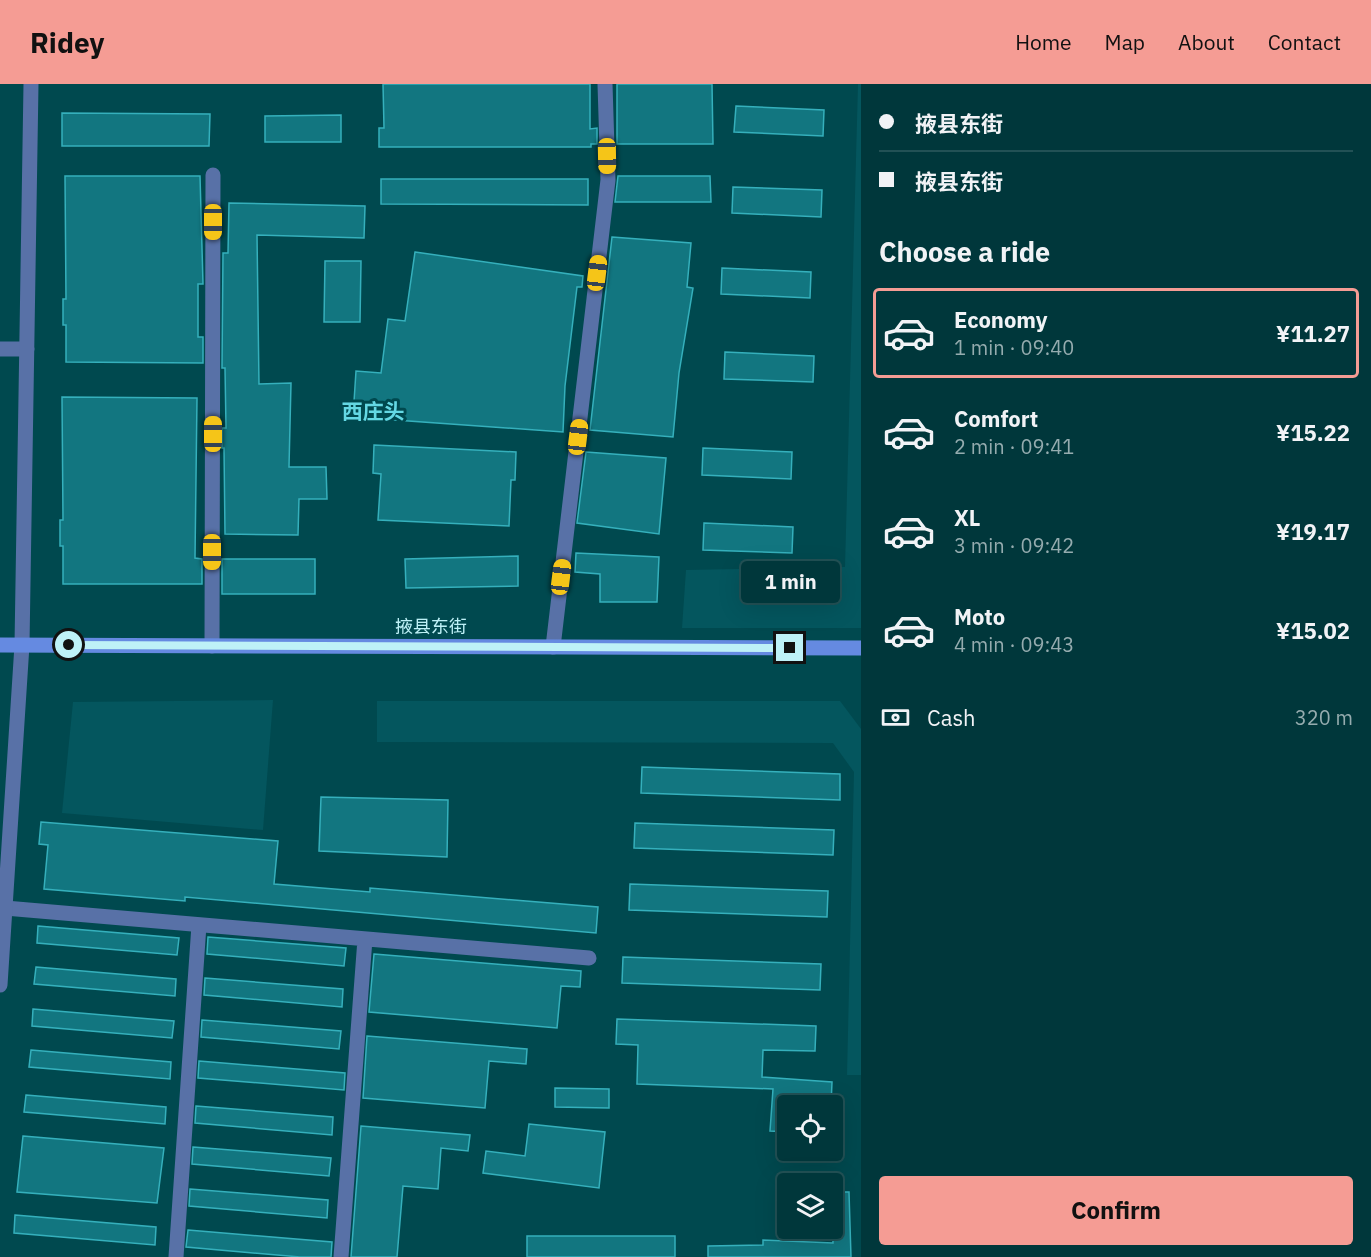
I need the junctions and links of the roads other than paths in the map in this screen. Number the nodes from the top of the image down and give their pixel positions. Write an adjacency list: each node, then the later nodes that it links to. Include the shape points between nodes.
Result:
1 (31, 84): 5 (street)
2 (606, 84): 9 (street, via 608,180)
3 (213, 174): 8 (street)
4 (0, 349): 5 (street)
5 (27, 349): 7 (street)
6 (0, 645): 7 (main road, 掖县东街)
7 (22, 645): 8 (main road, 掖县东街); 11 (street)
8 (212, 646): 9 (main road, 掖县东街)
9 (553, 647): 10 (main road, 掖县东街)
10 (861, 648)
11 (5, 908): 12 (street); 15 (street)
12 (199, 925): 13 (street); 16 (street)
13 (365, 939): 14 (street); 17 (street)
14 (589, 958)
15 (0, 985)
16 (176, 1257)
17 (341, 1257)

